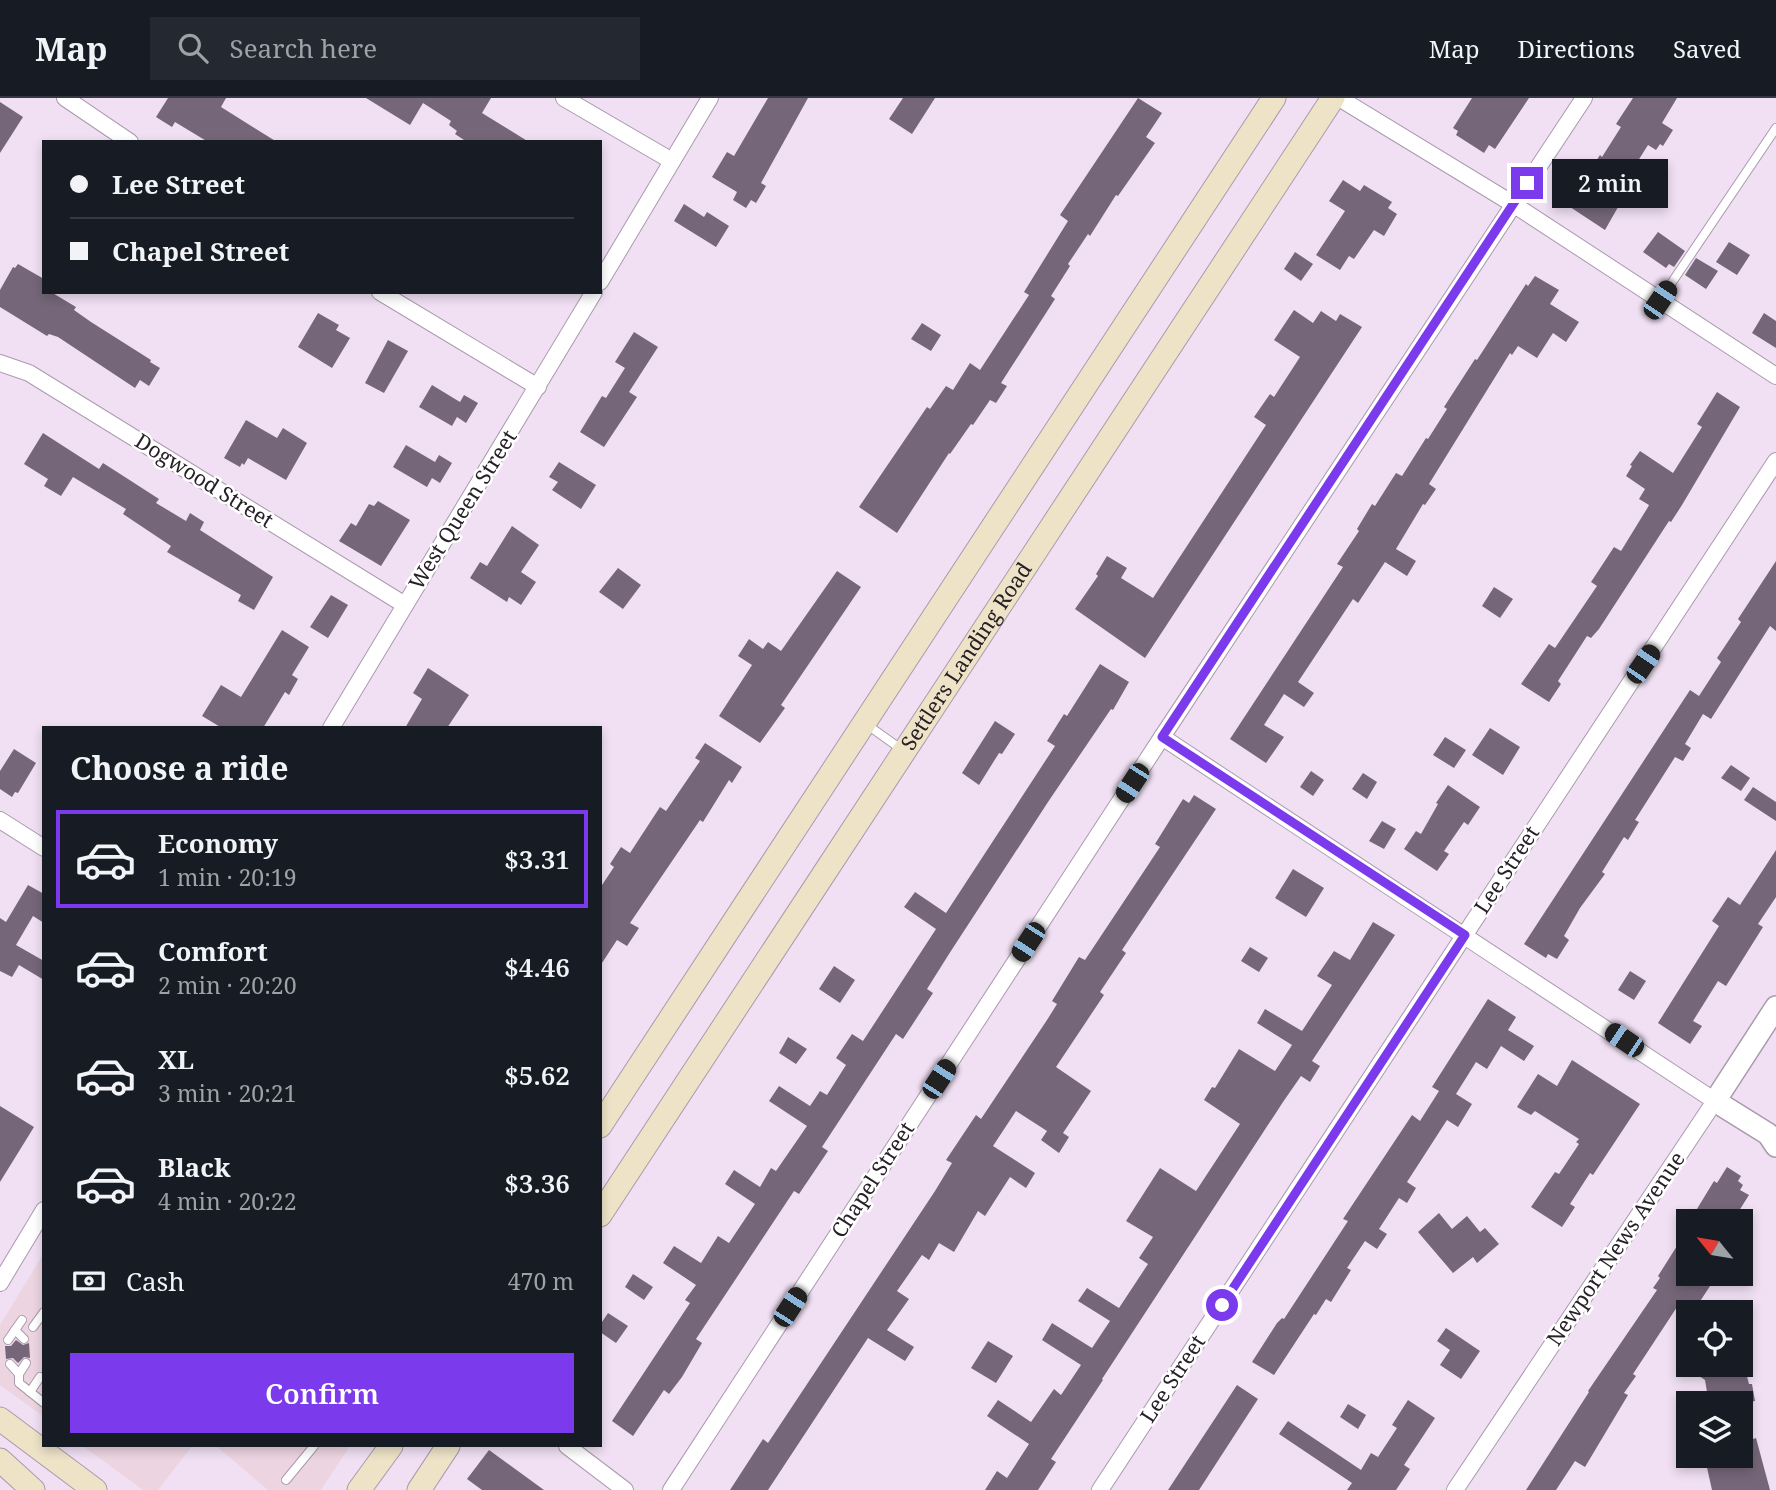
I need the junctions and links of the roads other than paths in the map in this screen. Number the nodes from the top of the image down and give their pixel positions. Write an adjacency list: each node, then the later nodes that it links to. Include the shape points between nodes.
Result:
1 (65, 98): 9 (street)
2 (564, 98): 10 (street)
3 (710, 98): 10 (street)
4 (1274, 98): 21 (main road)
5 (1334, 98): 24 (main road, Settlers Landing Road)
6 (1339, 98): 11 (street)
7 (1584, 98): 11 (street, Chapel Street)
8 (1776, 128): 15 (lane)
9 (127, 140)
10 (672, 161): 12 (street)
11 (1513, 204): 15 (street); 23 (street, Chapel Street)
12 (602, 279)
13 (383, 294): 18 (street)
14 (593, 294): 18 (street, West Queen Street)
15 (1660, 300): 17 (street)
16 (0, 363): 20 (street, Dogwood Street, via 29,373)
17 (1776, 376)
18 (538, 387): 20 (street, West Queen Street)
19 (1776, 461): 27 (street, Lee Street)
20 (405, 604): 22 (street, West Queen Street)
21 (864, 722): 24 (lane); 30 (main road)
22 (332, 726)
23 (1162, 737): 27 (street); 59 (street, Chapel Street)
24 (905, 751): 32 (main road, Settlers Landing Road)
25 (2, 827): 26 (street)
26 (42, 847)
27 (1465, 935): 29 (street); 60 (street, Lee Street)
28 (1776, 1007): 29 (street, Newport News Avenue)
29 (1715, 1101): 31 (street, via 1768,1134); 61 (street, Newport News Avenue)
30 (602, 1123)
31 (1776, 1146)
32 (602, 1212)
33 (42, 1213): 34 (street)
34 (0, 1283)
35 (42, 1315): 37 (lane)
36 (22, 1320): 38 (lane)
37 (33, 1327)
38 (15, 1330): 39 (lane); 40 (lane)
39 (24, 1339)
40 (8, 1340)
41 (26, 1363): 43 (lane)
42 (10, 1364): 43 (lane)
43 (19, 1374): 45 (lane, via 19,1383)
44 (40, 1377): 45 (lane)
45 (30, 1392): 46 (lane)
46 (42, 1401)
47 (0, 1419): 55 (main road)
48 (313, 1447): 53 (lane)
49 (390, 1447): 56 (main road)
50 (447, 1447): 57 (main road)
51 (568, 1447): 58 (street)
52 (0, 1460): 54 (main road)
53 (286, 1480)
54 (33, 1490)
55 (95, 1490)
56 (359, 1490)
57 (419, 1490)
58 (625, 1490)
59 (671, 1490)
60 (1100, 1490)
61 (1455, 1490)

